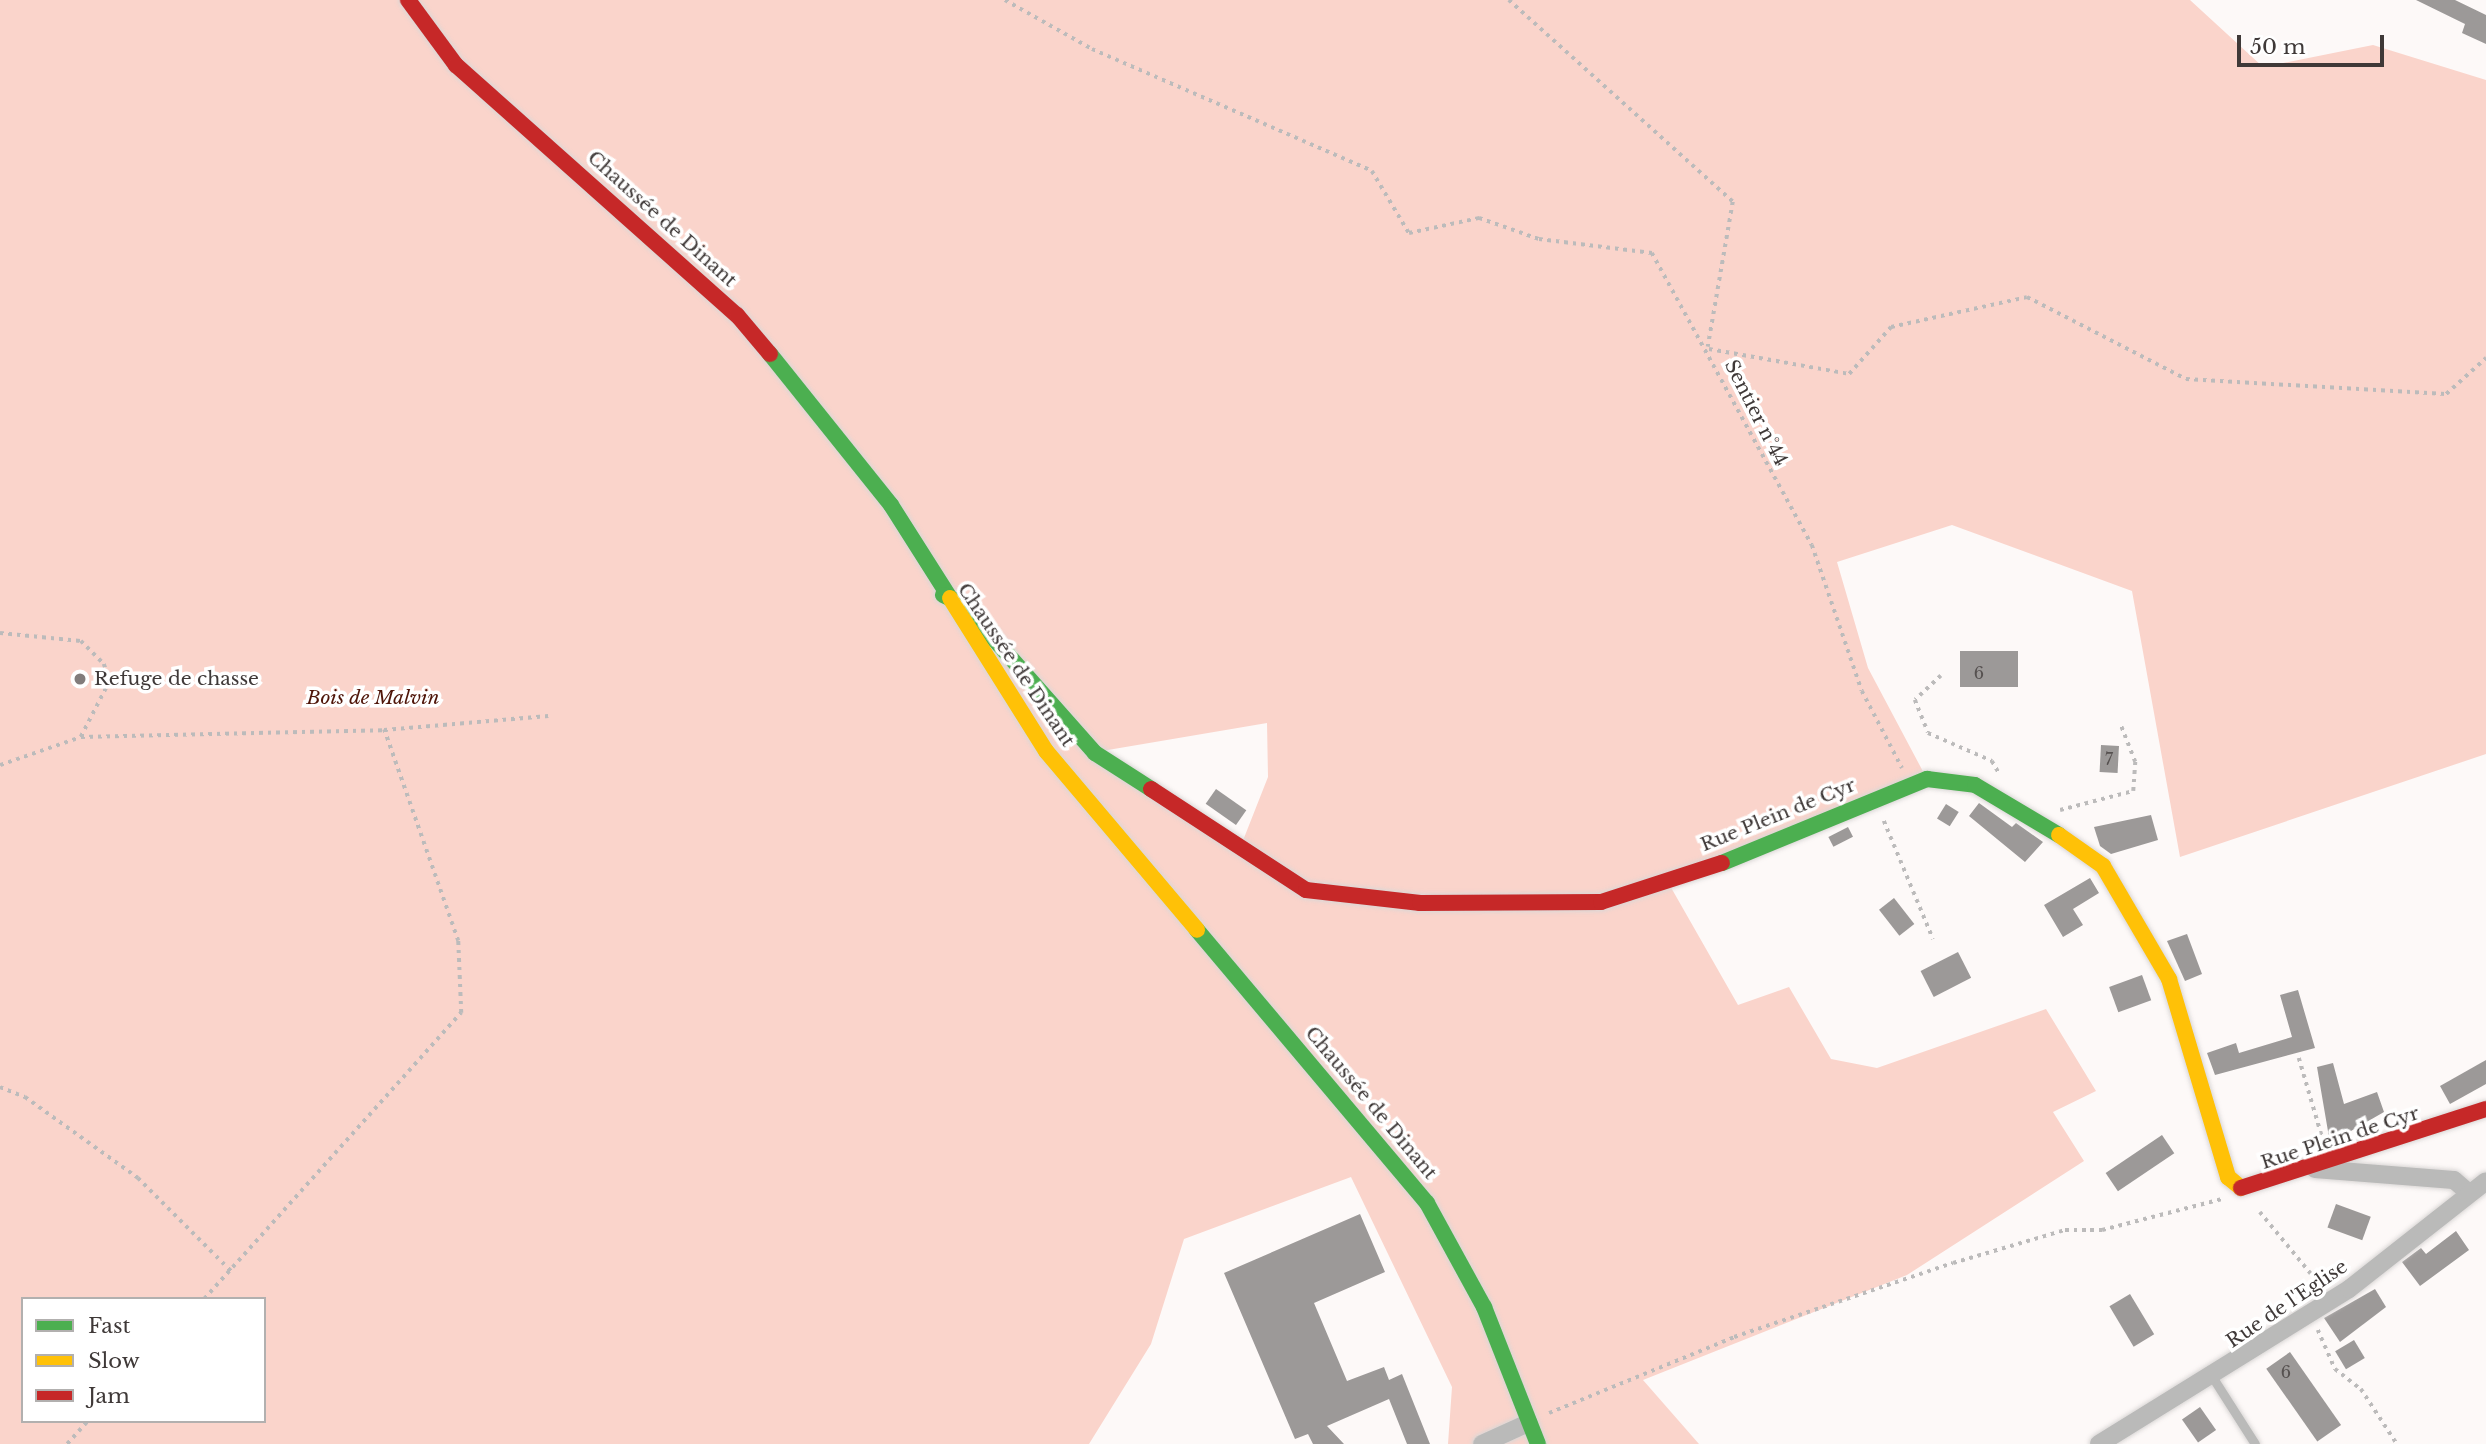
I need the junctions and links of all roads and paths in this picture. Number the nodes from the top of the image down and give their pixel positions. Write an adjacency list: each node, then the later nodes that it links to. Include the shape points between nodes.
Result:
1 (408, 0): 6 (street, Chaussée de Dinant, via 456,65 737,315 891,505)
2 (1004, 0): 4 (path, via 1092,49 1372,171 1409,233 1479,218 1539,239 1652,253)
3 (1509, 0): 4 (path, Sentier n°44, via 1733,202)
4 (1708, 349): 5 (path, via 1849,374 1891,327 2027,297 2186,379 2445,394); 14 (path, Sentier n°44, via 1812,545 1862,691)
5 (2486, 358)
6 (943, 595): 16 (street, Rue Plein de Cyr, via 964,606 1095,752 1169,806 1242,843 1283,877 1336,897 1601,902 1642,894); 33 (street, Chaussée de Dinant, via 1046,751 1427,1203 1484,1307)
7 (0, 633): 12 (path, via 81,641 104,664 110,681)
8 (1941, 676): 15 (path, via 1915,700 1928,733 1992,761 1999,769)
9 (548, 716): 11 (path)
10 (2120, 724): 17 (path, via 2135,762 2133,791)
11 (384, 730): 12 (path); 27 (path, via 458,941 461,1013)
12 (81, 737): 13 (path)
13 (0, 765)
14 (1911, 785): 15 (street, Rue Plein de Cyr, via 1949,780); 16 (street, Rue Plein de Cyr)
15 (1995, 794): 17 (street, Rue Plein de Cyr)
16 (1875, 799): 18 (path)
17 (2040, 821): 24 (street, Rue Plein de Cyr, via 2103,866 2152,940 2228,1178)
18 (1933, 939)
19 (2299, 1058): 22 (path)
20 (0, 1087): 27 (path, via 26,1097 138,1178)
21 (2486, 1109): 22 (street, Rue Plein de Cyr)
22 (2322, 1166): 24 (street, Rue Plein de Cyr); 25 (street, via 2454,1180)
23 (2486, 1181): 25 (street, Rue de l'Eglise)
24 (2243, 1190): 33 (path, via 2201,1208 2102,1230 2065,1230 1953,1263 1734,1337)
25 (2468, 1192): 29 (street, Rue de l'Eglise)
26 (2260, 1212): 29 (path)
27 (231, 1271): 28 (path)
28 (206, 1297)
29 (2333, 1299): 30 (street, Rue de l'Eglise)
30 (2314, 1312): 31 (street, Rue de l'Eglise); 39 (path, via 2320,1342 2335,1369 2361,1389)
31 (2213, 1378): 37 (street, Rue de l'Eglise); 38 (lane)
32 (86, 1423): 34 (path)
33 (1528, 1423): 35 (street); 36 (street, Chaussée de Dinant)
34 (67, 1444)
35 (1482, 1444)
36 (1538, 1444)
37 (2099, 1444)
38 (2255, 1444)
39 (2397, 1444)

